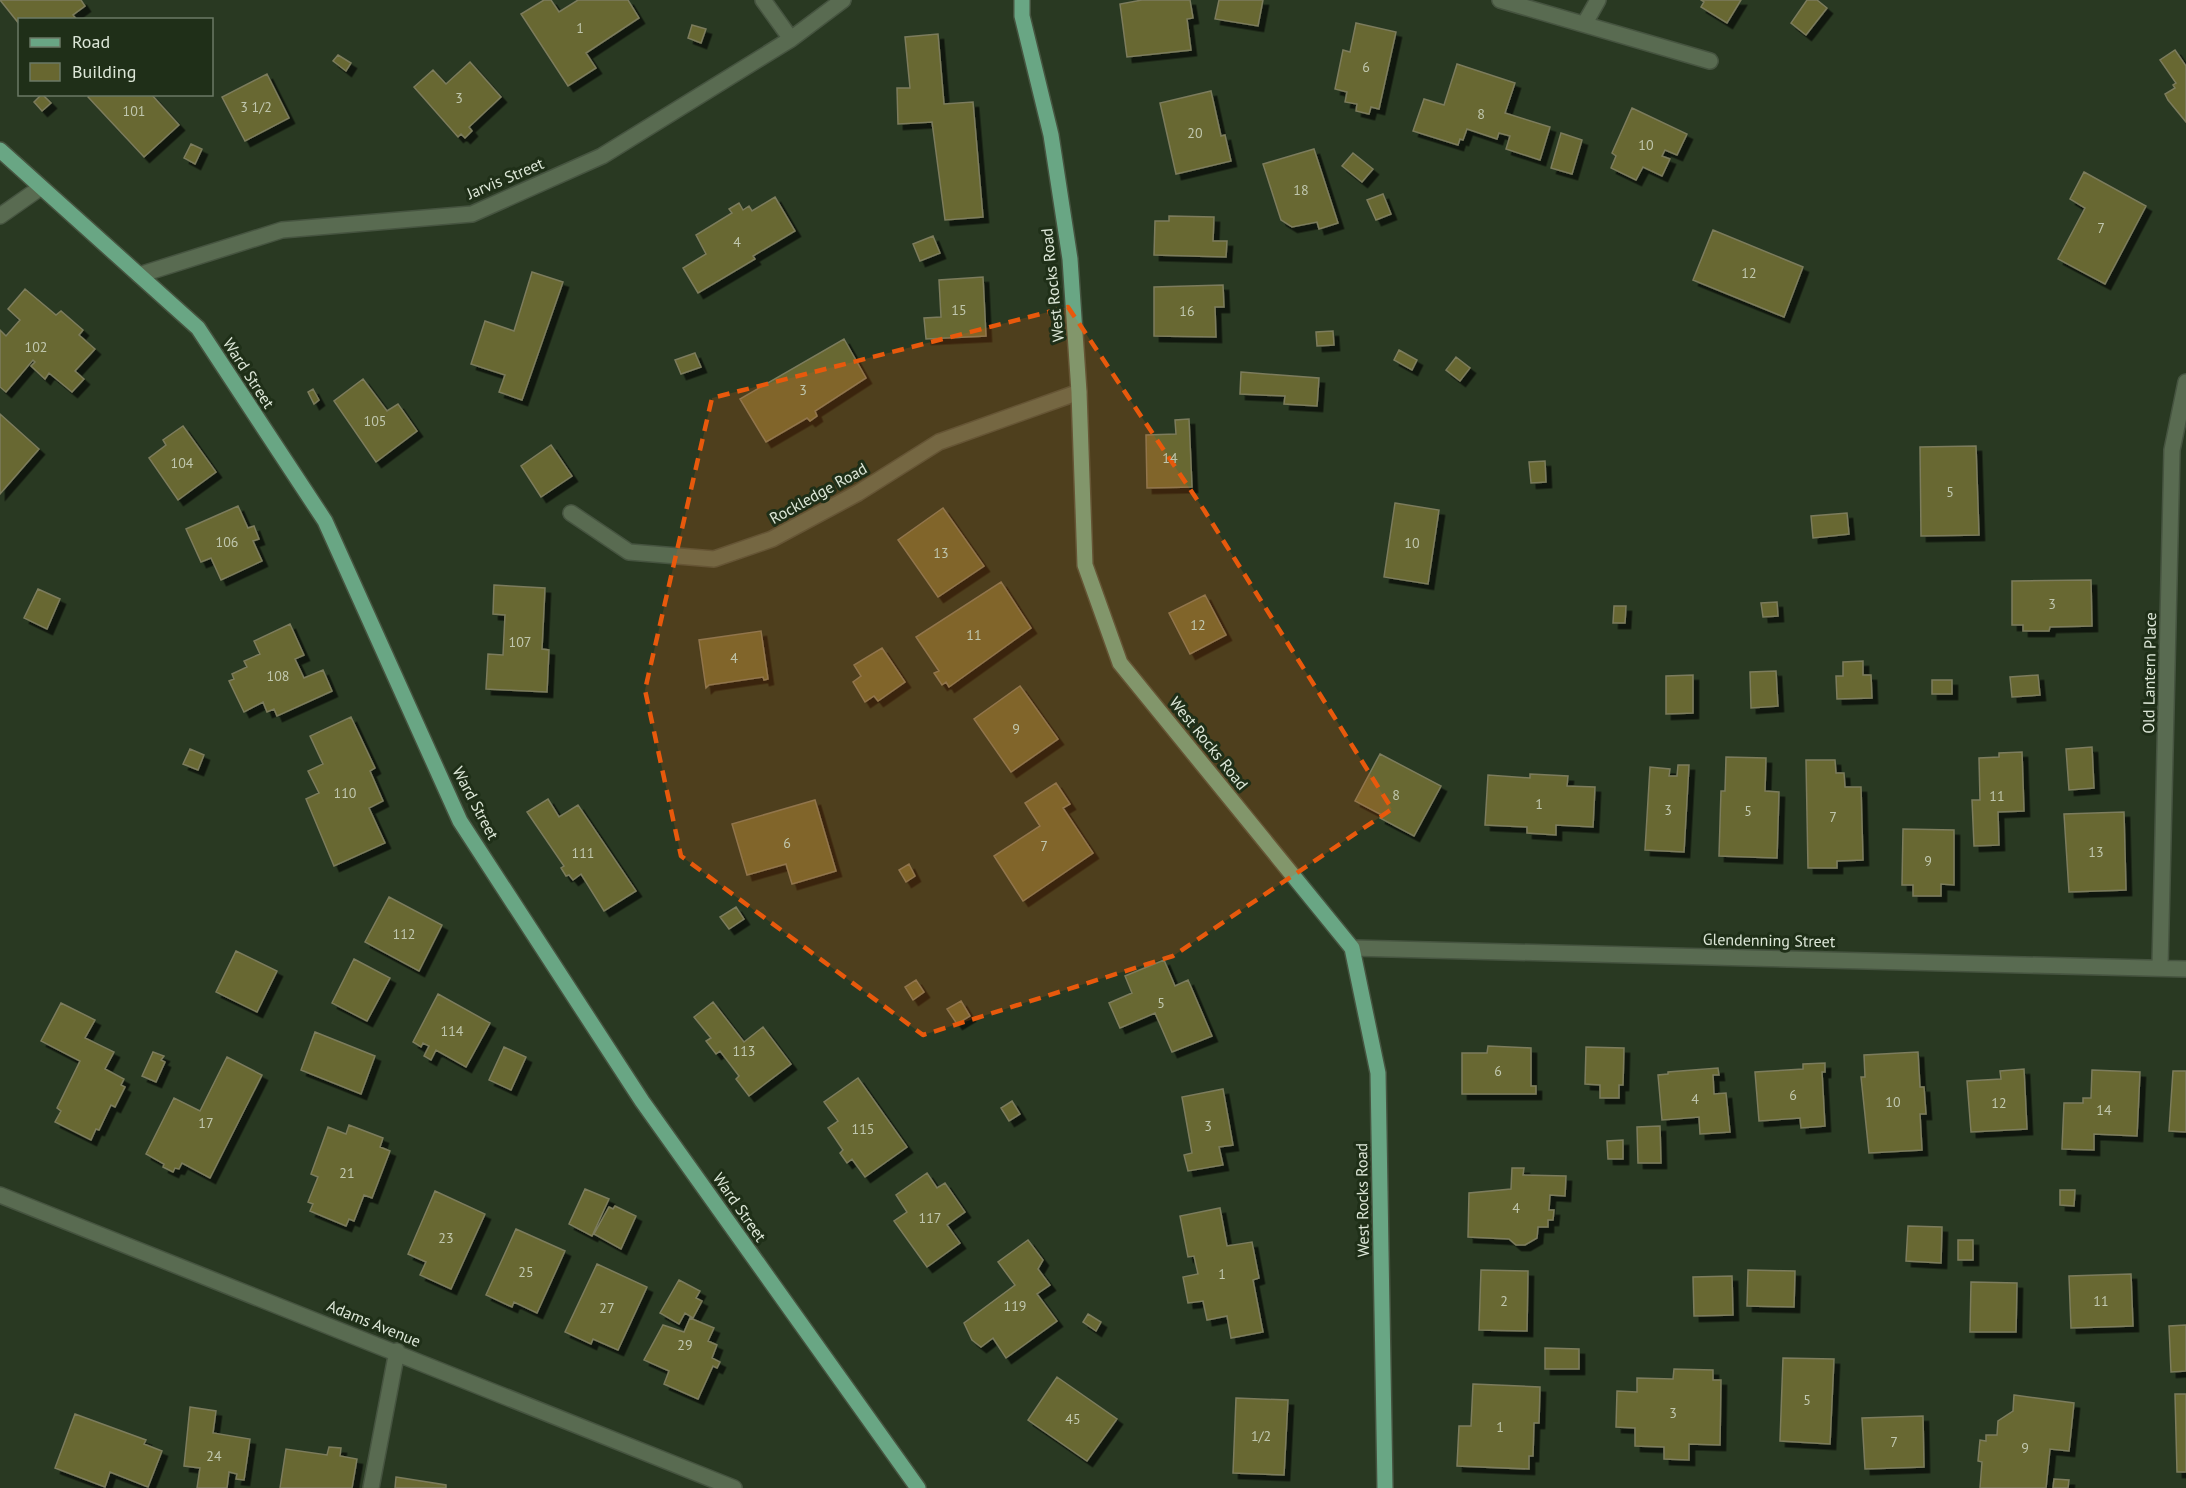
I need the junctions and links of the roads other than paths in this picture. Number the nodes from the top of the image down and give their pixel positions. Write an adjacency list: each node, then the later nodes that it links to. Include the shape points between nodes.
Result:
1 (763, 0): 7 (street)
2 (843, 0): 7 (street, Jarvis Street)
3 (1022, 0): 14 (main road, West Rocks Road, via 1022,16 1051,135 1070,259)
4 (1500, 0): 6 (street)
5 (1599, 0): 6 (street)
6 (1585, 23): 8 (street)
7 (791, 39): 12 (street, Jarvis Street, via 602,156 472,214 282,230)
8 (1710, 61)
9 (0, 150): 10 (main road, Ward Street)
10 (40, 188): 11 (street); 12 (main road, Ward Street)
11 (0, 216)
12 (139, 275): 23 (main road, Ward Street, via 198,328 325,521 467,831 642,1101)
13 (2186, 382): 17 (street, Old Lantern Place, via 2172,450)
14 (1079, 392): 15 (street, Rockledge Road, via 939,442 858,493 772,539 714,559 629,552); 16 (main road, West Rocks Road, via 1085,565 1120,663)
15 (571, 513)
16 (1352, 948): 17 (street, Glendenning Street); 24 (main road, West Rocks Road, via 1378,1073)
17 (2160, 967): 18 (street, Glendenning Street)
18 (2186, 969)
19 (0, 1195): 20 (street, Adams Avenue)
20 (397, 1351): 21 (street); 22 (street, Adams Avenue)
21 (371, 1488)
22 (734, 1488)
23 (918, 1488)
24 (1385, 1488)

